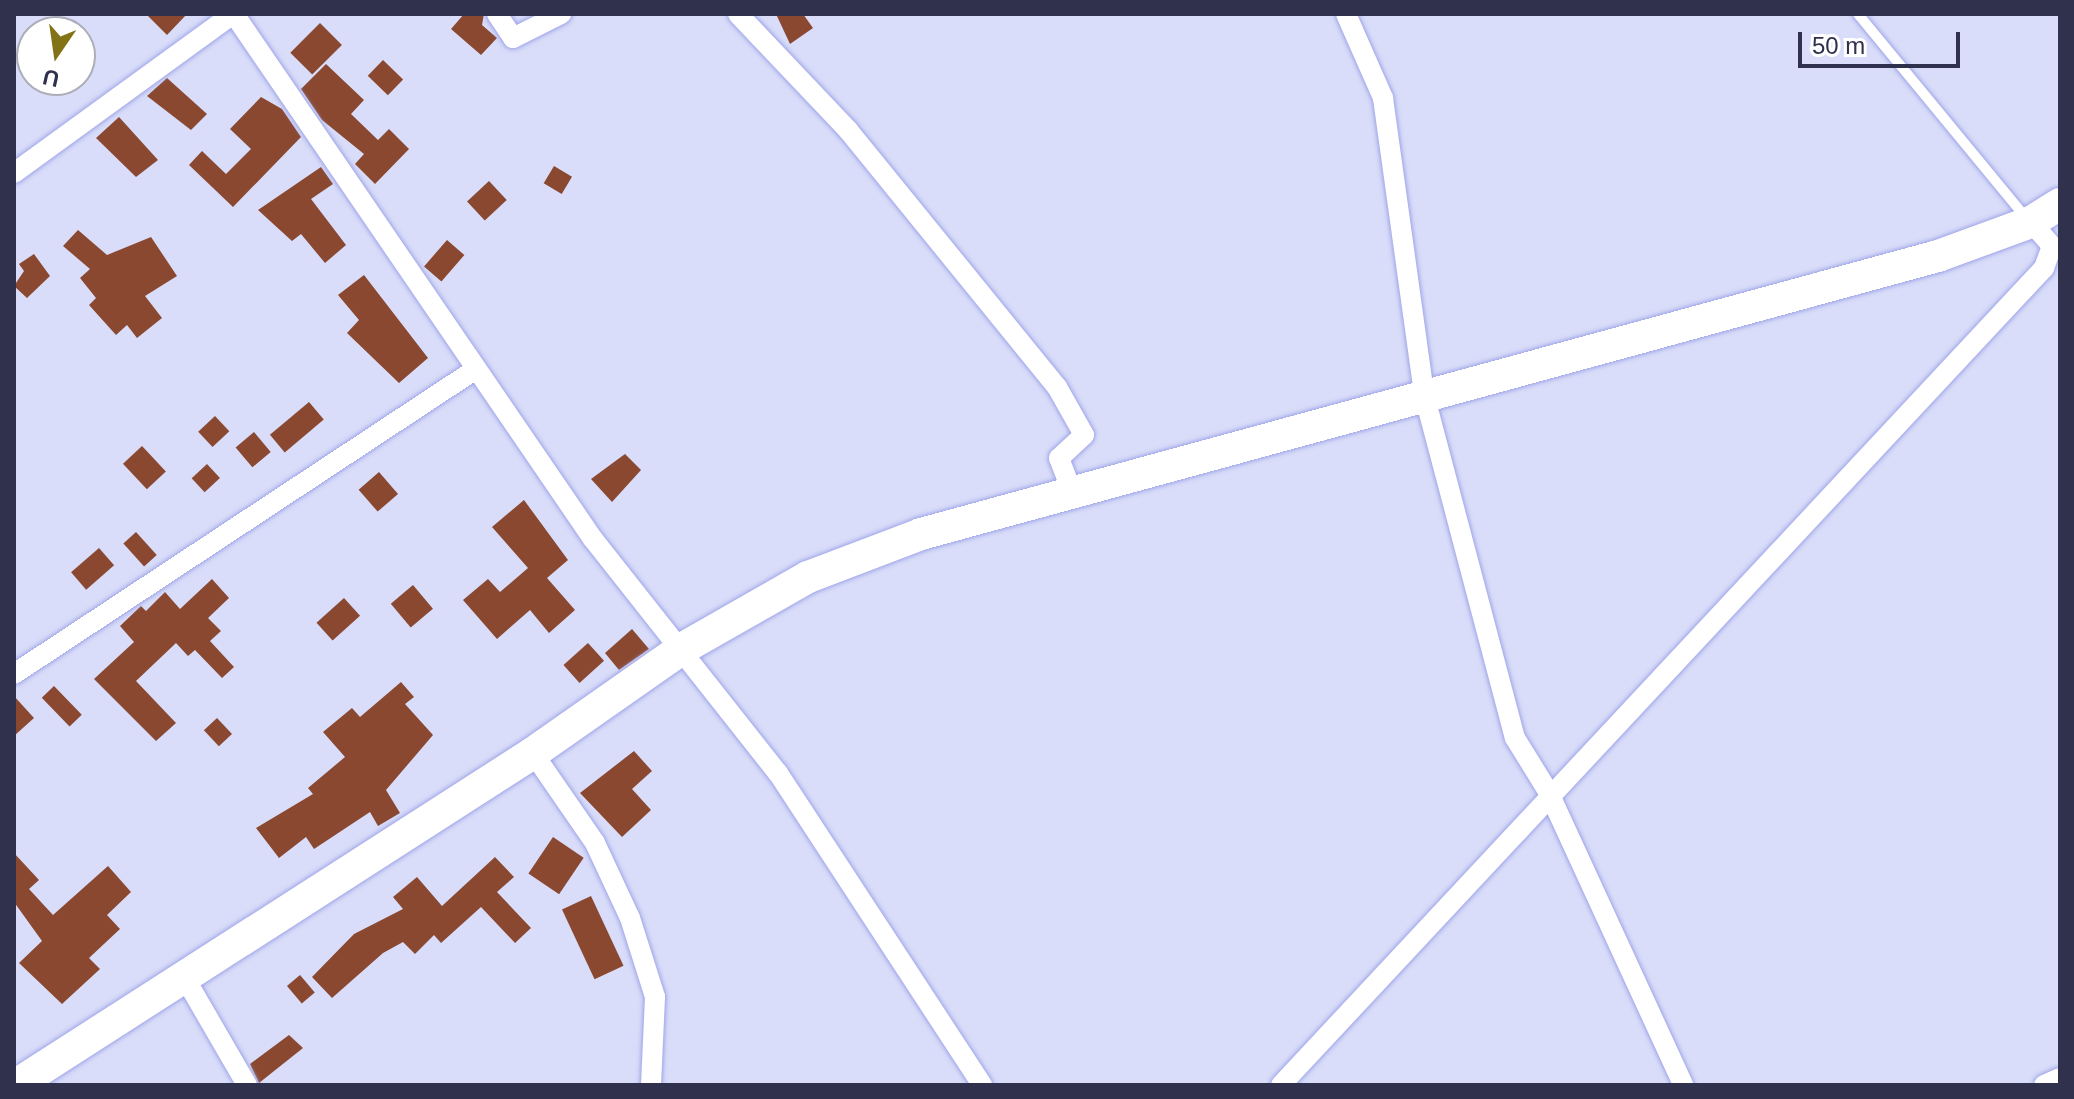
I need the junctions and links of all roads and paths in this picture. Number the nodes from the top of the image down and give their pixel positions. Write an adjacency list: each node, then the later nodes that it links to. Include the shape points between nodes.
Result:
1 (234, 14): 7 (street); 10 (street)
2 (497, 14): 3 (street, via 513,38)
3 (561, 14)
4 (738, 14): 12 (street, via 848,130 1057,387 1084,435 1059,458)
5 (1346, 14): 11 (street, via 1383,98)
6 (1858, 14): 9 (lane)
7 (14, 173)
8 (2060, 204): 9 (main road)
9 (2031, 222): 11 (main road, via 1938,256); 16 (street, via 2052,246 2044,268)
10 (473, 371): 13 (street); 14 (street)
11 (1424, 394): 12 (main road); 16 (street, via 1515,738)
12 (1073, 494): 13 (main road, via 862,554)
13 (680, 650): 15 (main road); 22 (street, via 778,773)
14 (14, 674)
15 (533, 753): 17 (main road); 21 (street, via 595,843 630,918 655,997)
16 (1549, 793): 23 (street); 24 (street)
17 (182, 973): 19 (main road); 20 (street)
18 (2060, 1078): 25 (street)
19 (16, 1085)
20 (247, 1085)
21 (651, 1085)
22 (982, 1085)
23 (1281, 1085)
24 (1683, 1085)
25 (2044, 1085)

